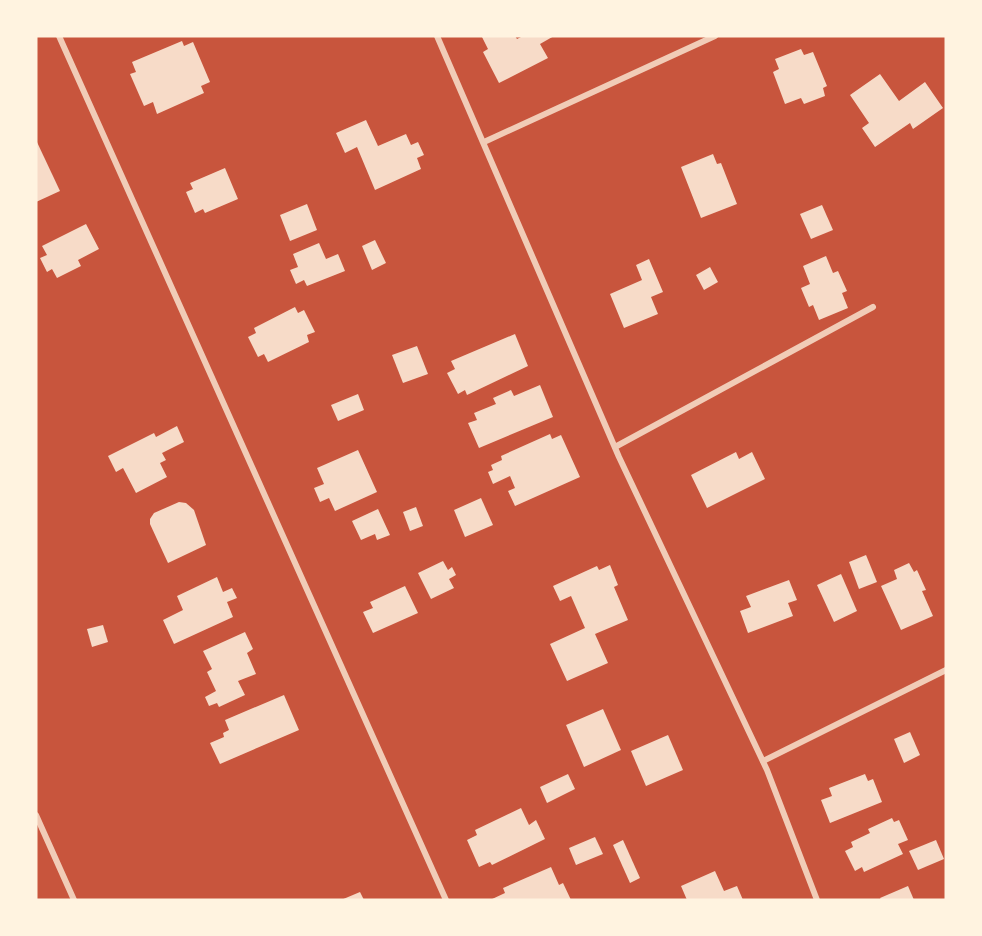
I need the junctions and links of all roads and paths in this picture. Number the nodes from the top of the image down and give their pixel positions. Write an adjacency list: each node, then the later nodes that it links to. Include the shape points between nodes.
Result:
1 (59, 36): 11 (street)
2 (437, 36): 4 (street)
3 (715, 36): 4 (street)
4 (484, 142): 6 (street)
5 (873, 307): 6 (street)
6 (615, 447): 8 (street)
7 (946, 670): 8 (street)
8 (764, 761): 12 (street)
9 (36, 815): 10 (street)
10 (74, 900)
11 (446, 900)
12 (817, 900)

